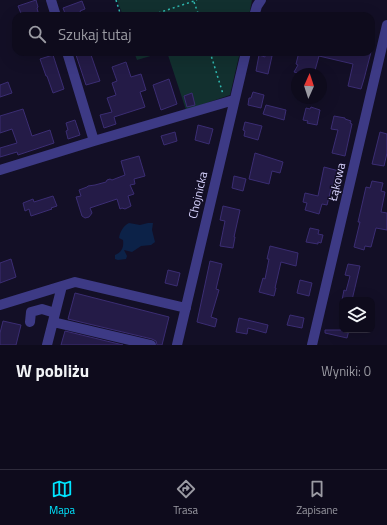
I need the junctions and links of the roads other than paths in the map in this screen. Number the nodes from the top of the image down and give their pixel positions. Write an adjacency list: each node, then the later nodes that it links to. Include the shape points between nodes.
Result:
1 (52, 0): 3 (street)
2 (261, 0): 4 (street)
3 (55, 12)
4 (255, 12)
5 (387, 25): 19 (street, Łąkowa)
6 (68, 56): 9 (street)
7 (245, 56): 8 (street, Chojnicka)
8 (230, 101): 9 (street); 13 (street, Chojnicka)
9 (94, 141): 10 (street)
10 (0, 170)
11 (62, 286): 12 (street); 13 (street, via 75,282); 14 (street)
12 (0, 305)
13 (186, 308): 18 (street, Chojnicka)
14 (54, 317): 15 (street, via 42,310 31,312); 16 (street); 17 (street)
15 (30, 322)
16 (47, 345)
17 (151, 345)
18 (177, 345)
19 (312, 345)

